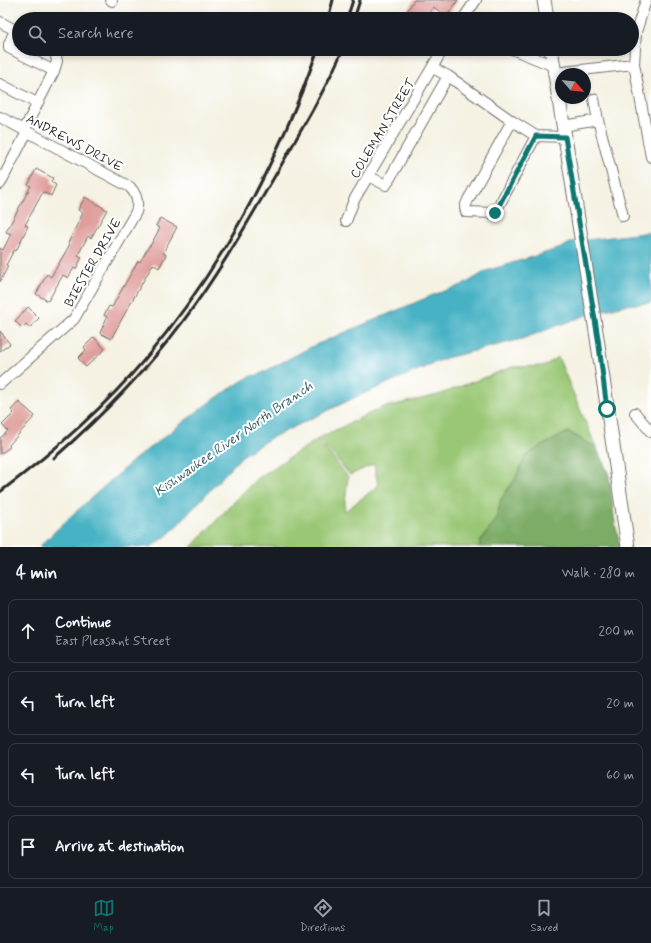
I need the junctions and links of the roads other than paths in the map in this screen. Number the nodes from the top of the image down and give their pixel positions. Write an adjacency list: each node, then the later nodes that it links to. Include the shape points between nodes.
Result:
1 (476, 0): 4 (street)
2 (544, 0): 5 (main road)
3 (646, 0): 7 (street)
4 (468, 12)
5 (546, 12)
6 (0, 22): 8 (street)
7 (639, 22)
8 (12, 28)
9 (12, 39): 10 (street, via 9,44)
10 (12, 50)
11 (24, 56): 21 (street)
12 (56, 56): 21 (street, via 58,61)
13 (439, 56): 18 (street, COLEMAN STREET)
14 (526, 56): 20 (street)
15 (552, 56): 20 (main road)
16 (634, 56): 17 (street)
17 (634, 64): 19 (street); 33 (street)
18 (432, 68): 22 (street); 34 (street, COLEMAN STREET)
19 (581, 68)
20 (555, 70)
21 (54, 72): 25 (street)
22 (448, 76): 29 (street); 34 (street, via 386,185)
23 (0, 84): 25 (street)
24 (594, 100): 28 (street)
25 (37, 103): 30 (street)
26 (560, 104): 31 (main road)
27 (0, 117): 30 (street, ANDREWS DRIVE)
28 (598, 120): 31 (street); 37 (street)
29 (512, 121): 32 (street); 32 (street, via 468,200 466,212 495,213)
30 (25, 131): 35 (street); 36 (street, ANDREWS DRIVE, via 104,172 130,187)
31 (564, 131): 32 (street); 42 (main road, via 598,338)
32 (536, 136)
33 (651, 157)
34 (368, 176): 38 (street, COLEMAN STREET, via 354,200)
35 (0, 184)
36 (135, 193): 39 (street, BIESTER DRIVE, via 138,205 136,212 74,319)
37 (622, 216)
38 (346, 222)
39 (0, 384)
40 (635, 413): 41 (street)
41 (651, 432)
42 (628, 547)

